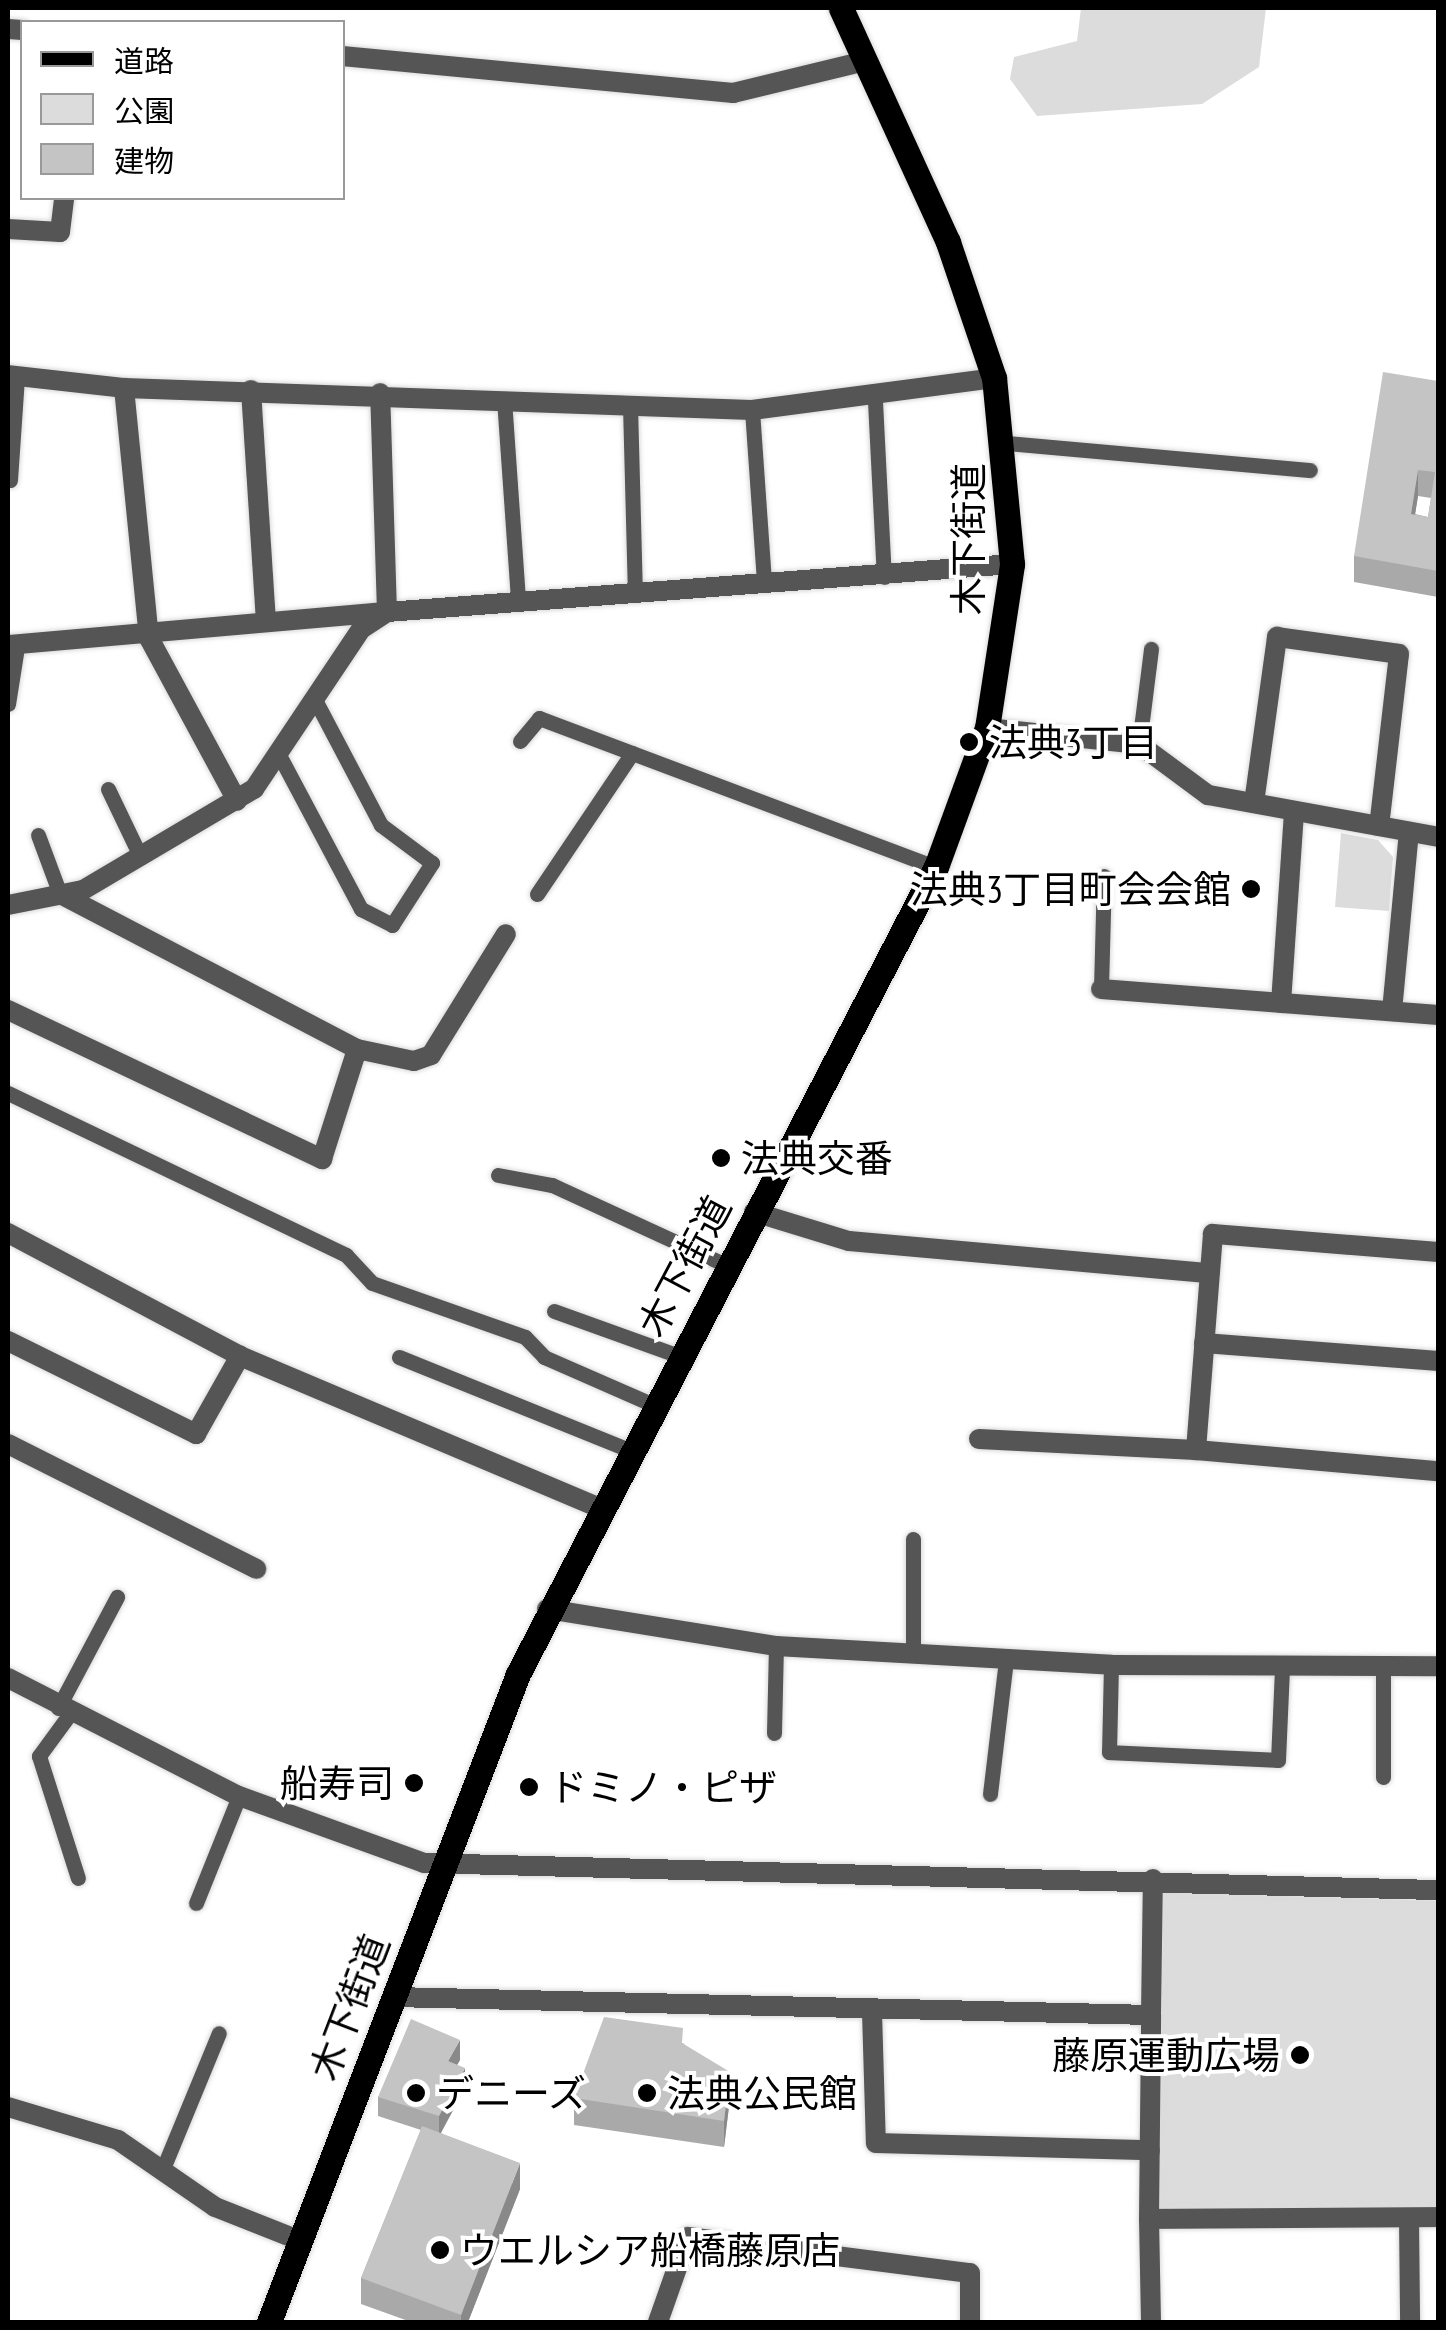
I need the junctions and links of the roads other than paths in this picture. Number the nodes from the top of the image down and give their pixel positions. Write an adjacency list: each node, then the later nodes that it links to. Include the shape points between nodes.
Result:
1 (841, 8): 3 (main road, 木下街道)
2 (345, 56): 3 (street, via 733,94)
3 (865, 60): 7 (main road, 木下街道, via 948,242)
4 (64, 200): 5 (street, via 60,232)
5 (8, 228)
6 (12, 376): 8 (street); 17 (lane)
7 (994, 378): 12 (street); 15 (main road, 木下街道)
8 (124, 388): 9 (street); 25 (street)
9 (251, 390): 10 (street); 24 (street)
10 (380, 393): 11 (street); 23 (street)
11 (504, 399): 13 (street); 22 (lane)
12 (875, 400): 14 (street); 19 (lane)
13 (630, 405): 14 (street); 21 (lane)
14 (752, 410): 20 (lane)
15 (1006, 443): 16 (lane); 18 (main road, 木下街道)
16 (1310, 470)
17 (10, 480)
18 (1012, 564): 19 (street); 30 (main road, 木下街道)
19 (884, 577): 20 (street)
20 (764, 583): 21 (street)
21 (636, 592): 22 (street)
22 (518, 600): 23 (street)
23 (388, 612): 24 (street); 28 (street, via 361,629)
24 (266, 622): 25 (street)
25 (148, 638): 26 (street); 36 (street)
26 (12, 646): 29 (lane)
27 (1152, 649): 32 (lane)
28 (314, 700): 33 (street); 33 (lane, via 381,825 432,863 392,925 362,909)
29 (8, 704)
30 (987, 728): 32 (street); 44 (main road, 木下街道)
31 (520, 741): 34 (lane, via 540,718)
32 (1140, 744): 37 (street, via 1208,795)
33 (278, 753): 36 (street)
34 (632, 753): 44 (lane); 47 (lane)
35 (108, 790): 43 (lane)
36 (237, 801): 43 (street)
37 (1254, 803): 38 (street); 39 (street, via 1276,636 1399,654)
38 (1294, 811): 39 (street); 51 (street)
39 (1378, 826): 40 (street)
40 (1408, 832): 42 (street); 53 (street)
41 (38, 835): 46 (lane)
42 (1438, 837)
43 (141, 858): 46 (street)
44 (936, 867): 58 (main road, 木下街道)
45 (1104, 876): 50 (lane)
46 (60, 894): 48 (street); 55 (street)
47 (537, 894)
48 (8, 905)
49 (506, 934): 55 (street, via 431,1055 414,1061)
50 (1101, 989): 51 (street)
51 (1281, 1003): 53 (street)
52 (8, 1010): 55 (street, via 322,1159)
53 (1392, 1011): 54 (street)
54 (1438, 1015)
55 (357, 1049)
56 (8, 1093): 70 (lane, via 346,1255 372,1283 525,1338 544,1357)
57 (498, 1174): 61 (lane, via 552,1185)
58 (754, 1212): 61 (main road, 木下街道); 62 (street, via 866,1244)
59 (8, 1233): 66 (street)
60 (1438, 1252): 62 (street, via 1213,1234)
61 (726, 1265): 67 (main road, 木下街道)
62 (1210, 1273): 65 (street)
63 (554, 1312): 67 (lane)
64 (8, 1341): 66 (street, via 196,1434)
65 (1204, 1343): 69 (street); 74 (street)
66 (240, 1356): 76 (street)
67 (679, 1356): 70 (main road, 木下街道)
68 (399, 1357): 73 (lane)
69 (1438, 1361)
70 (654, 1406): 73 (main road, 木下街道)
71 (980, 1439): 74 (street)
72 (8, 1444): 78 (street)
73 (629, 1450): 76 (main road, 木下街道)
74 (1196, 1450): 75 (street)
75 (1438, 1471)
76 (599, 1508): 80 (main road, 木下街道)
77 (913, 1539): 82 (lane)
78 (256, 1569)
79 (116, 1597): 89 (lane)
80 (547, 1609): 81 (street); 94 (main road, 木下街道)
81 (776, 1646): 82 (street); 90 (lane)
82 (913, 1654): 83 (street)
83 (1006, 1659): 84 (street); 92 (lane)
84 (1111, 1665): 86 (street); 86 (lane, via 1110,1752 1278,1760)
85 (1438, 1666): 87 (street)
86 (1282, 1668): 87 (street)
87 (1382, 1668): 91 (lane)
88 (8, 1678): 89 (street)
89 (63, 1712): 93 (street); 95 (lane, via 39,1756)
90 (774, 1733)
91 (1383, 1777)
92 (990, 1794)
93 (239, 1796): 94 (street); 98 (lane)
94 (443, 1862): 96 (street); 99 (main road, 木下街道)
95 (78, 1878)
96 (1153, 1880): 97 (street); 101 (street)
97 (1438, 1890)
98 (196, 1903)
99 (392, 1997): 100 (street); 109 (main road, 木下街道)
100 (872, 2012): 101 (street); 104 (street, via 876,2143)
101 (1152, 2015): 104 (street)
102 (218, 2033): 105 (lane)
103 (8, 2107): 105 (street, via 118,2140)
104 (1150, 2150): 108 (street)
105 (162, 2171): 109 (street, via 215,2206)
106 (1409, 2218): 107 (street); 108 (street); 114 (street)
107 (1438, 2218)
108 (1149, 2220): 113 (street)
109 (300, 2241): 110 (main road, 木下街道)
110 (278, 2318)
111 (658, 2322): 112 (street, via 688,2236 970,2273)
112 (970, 2322)
113 (1151, 2322)
114 (1410, 2322)

